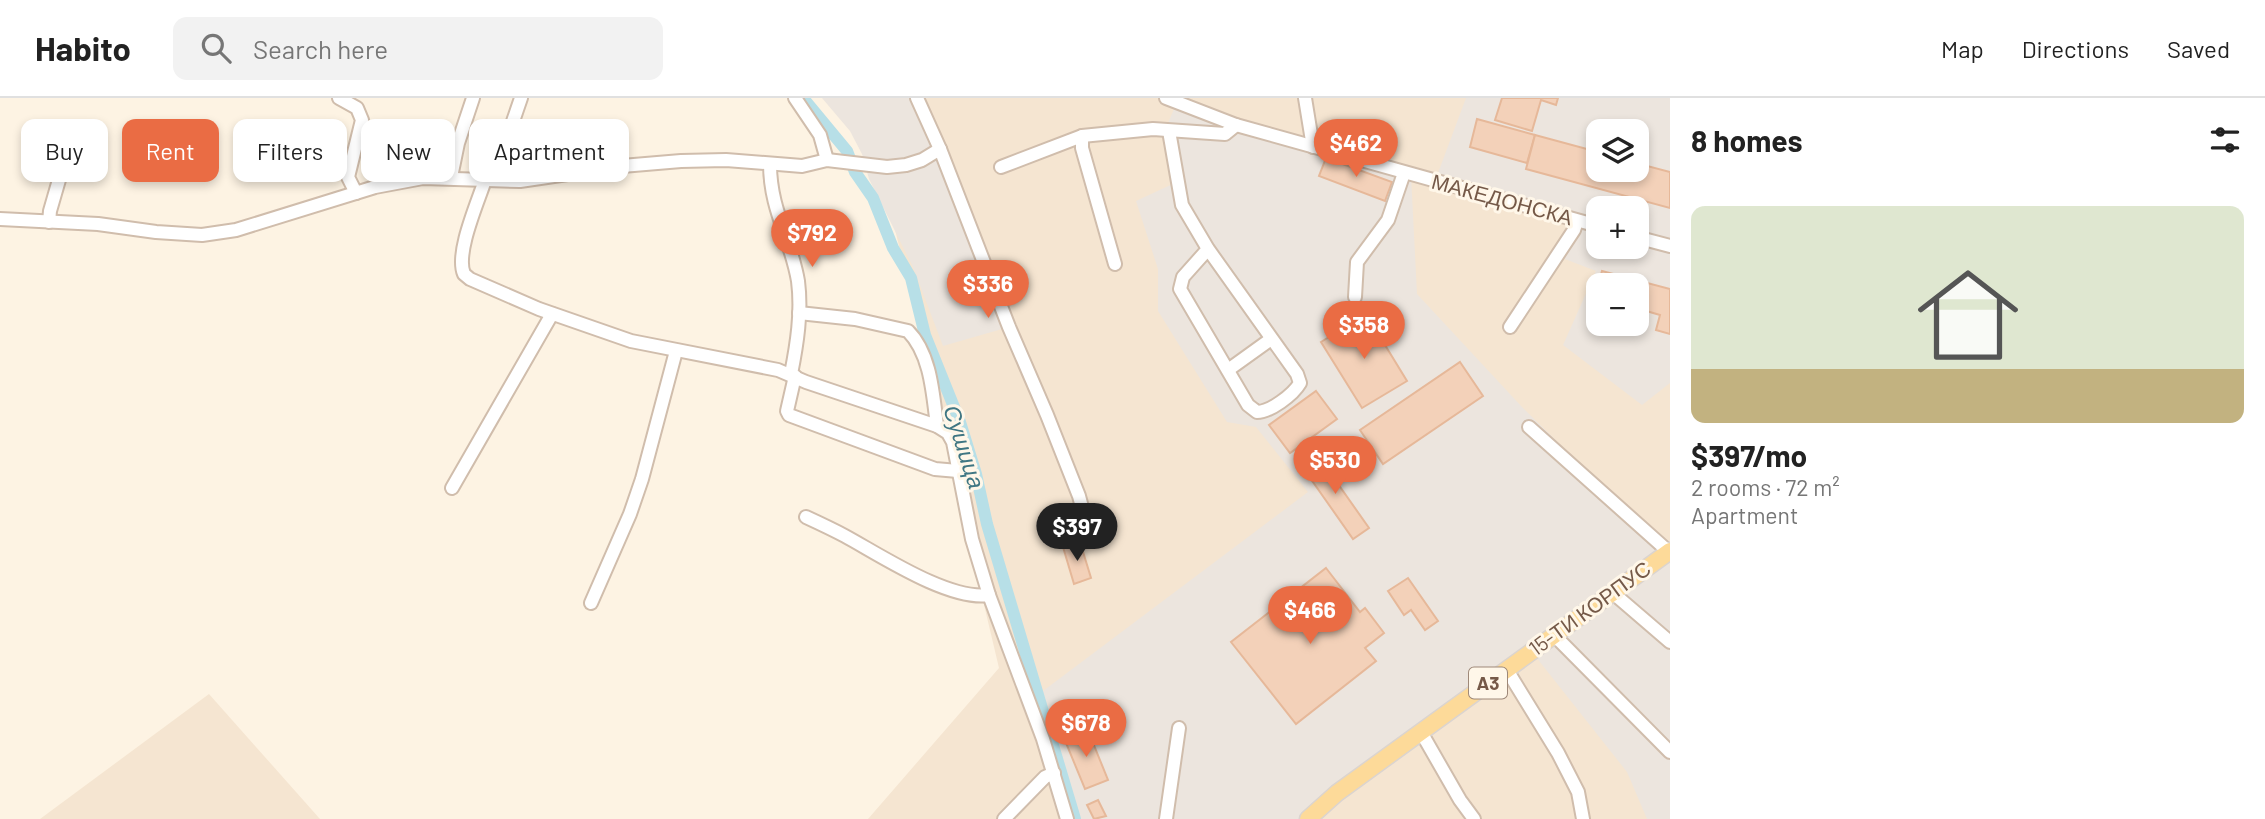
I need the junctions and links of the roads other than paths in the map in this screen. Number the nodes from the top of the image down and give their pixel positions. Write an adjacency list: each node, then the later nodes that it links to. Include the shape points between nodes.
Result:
1 (339, 98): 23 (street, via 357,108 362,120 348,177)
2 (473, 98): 14 (street)
3 (521, 98): 8 (street)
4 (795, 98): 15 (street, via 820,135)
5 (916, 98): 13 (street)
6 (1166, 98): 9 (street, МАКЕДОНСКА)
7 (1305, 98): 12 (street)
8 (514, 119)
9 (1236, 125): 10 (street, via 1225,134); 12 (street, МАКЕДОНСКА)
10 (1169, 131): 11 (street); 30 (street, via 1182,205)
11 (1082, 136): 18 (street); 31 (street)
12 (1313, 147): 19 (street, МАКЕДОНСКА)
13 (940, 149): 15 (street, via 906,165); 45 (street, via 1079,496)
14 (455, 158)
15 (827, 160): 16 (street, via 802,166)
16 (769, 164): 17 (street, via 726,160); 33 (street, via 771,193 798,283)
17 (629, 165)
18 (1001, 167)
19 (1404, 173): 25 (street, МАКЕДОНСКА); 32 (street, via 1388,220 1357,262)
20 (58, 182): 26 (street)
21 (405, 182): 23 (street)
22 (490, 182): 34 (street, via 464,247 464,274)
23 (356, 193): 26 (street, via 236,230 202,235)
24 (0, 219): 26 (street)
25 (1577, 221): 27 (street, МАКЕДОНСКА); 35 (street)
26 (50, 222)
27 (1586, 223)
28 (1649, 240): 29 (street)
29 (1670, 246)
30 (1208, 249): 36 (street); 38 (street, via 1183,277 1180,289)
31 (1115, 264)
32 (1355, 296)
33 (799, 313): 39 (street); 40 (street, via 908,331 927,361)
34 (552, 314): 37 (street); 43 (street)
35 (1510, 327)
36 (1272, 339): 38 (street); 38 (street, via 1300,383 1275,405 1257,412)
37 (676, 351): 39 (street); 49 (street, via 642,479)
38 (1228, 370)
39 (793, 375): 40 (street); 42 (street, via 789,415 935,469)
40 (937, 426): 42 (street, via 951,438)
41 (1529, 427): 46 (street)
42 (958, 471): 48 (street)
43 (452, 488)
44 (806, 517): 48 (street, via 957,592)
45 (1089, 533)
46 (1669, 551): 47 (main road, 15-ТИ КОРПУС / A3)
47 (1612, 593): 50 (main road, 15-ТИ КОРПУС / A3); 51 (street)
48 (989, 595): 56 (street)
49 (591, 603)
50 (1554, 635): 52 (main road, 15-ТИ КОРПУС / A3); 55 (street)
51 (1670, 642)
52 (1507, 670): 54 (main road, 15-ТИ КОРПУС / A3); 62 (street, via 1578,792)
53 (1179, 729): 59 (street)
54 (1421, 732): 60 (main road, 15-ТИ КОРПУС / A3); 61 (street)
55 (1670, 752)
56 (1054, 773): 57 (street); 58 (street)
57 (1004, 819)
58 (1067, 819)
59 (1166, 819)
60 (1308, 819)
61 (1474, 819)
62 (1583, 819)

